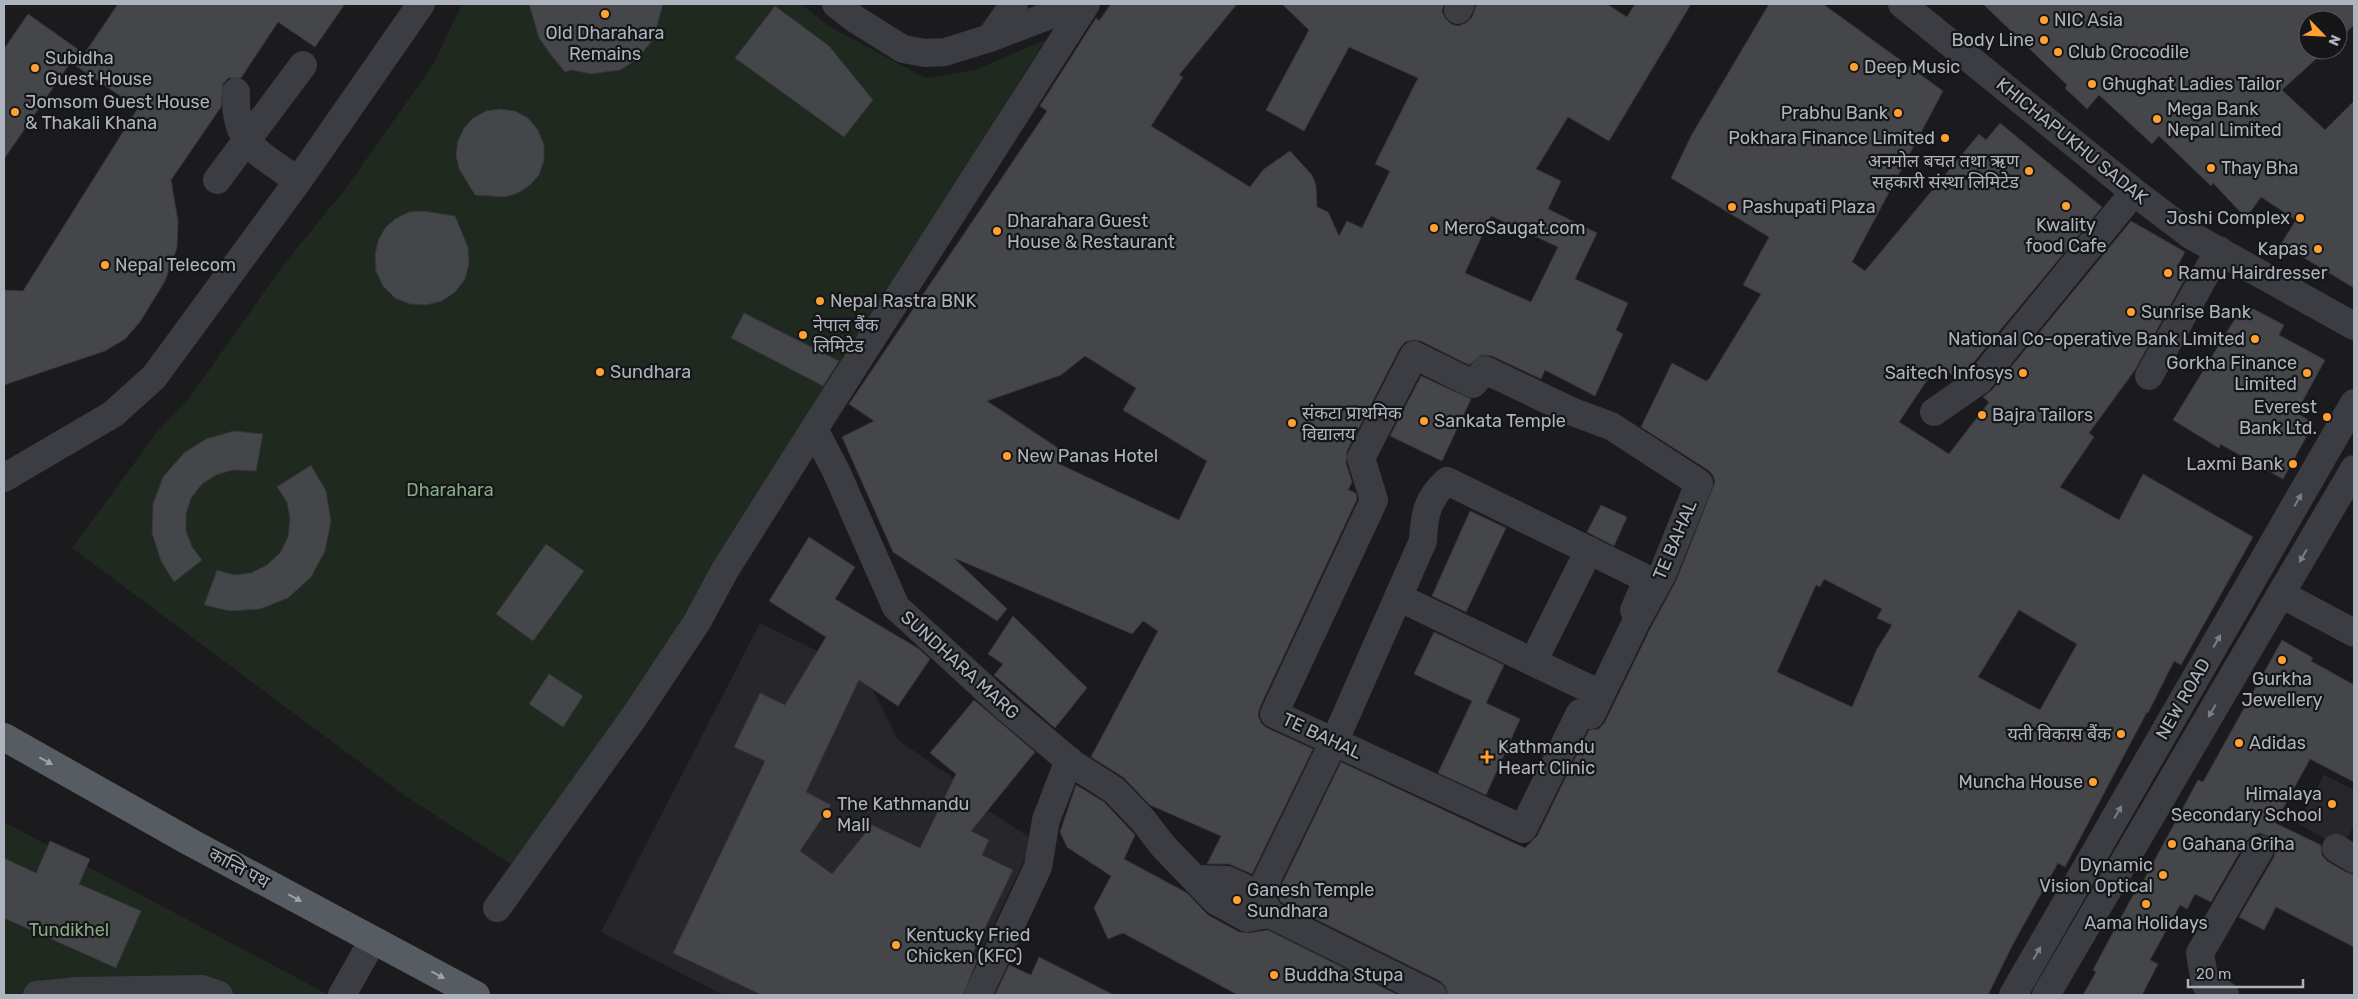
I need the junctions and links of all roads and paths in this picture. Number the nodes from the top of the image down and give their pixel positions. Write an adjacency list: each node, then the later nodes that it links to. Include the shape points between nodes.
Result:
1 (421, 4): 12 (street)
2 (1014, 4): 7 (street)
3 (1079, 4): 7 (street)
4 (1086, 4): 19 (street)
5 (1902, 4): 13 (street, KHICHAPUKHU SADAK)
6 (845, 11): 7 (street, via 903,49 945,52)
7 (990, 38)
8 (304, 65): 10 (street)
9 (236, 92): 10 (street, via 237,119)
10 (246, 142): 11 (street); 12 (street)
11 (217, 180)
12 (298, 181): 21 (street, via 154,377 112,414)
13 (2134, 192): 14 (street, KHICHAPUKHU SADAK, via 2192,236); 18 (street, via 1980,380)
14 (2219, 250): 15 (street, KHICHAPUKHU SADAK); 16 (street)
15 (2354, 326)
16 (2149, 376)
17 (2354, 403): 41 (street, NEW ROAD, one-way to 17)
18 (1934, 412)
19 (814, 429): 30 (street, SUNDHARA MARG, via 896,607 1003,705); 33 (street, via 725,570 697,622 634,717)
20 (2354, 469): 23 (street, NEW ROAD, one-way to 23)
21 (4, 478)
22 (1589, 550): 24 (street, via 1447,481 1436,490 1424,515 1424,541); 26 (street); 27 (street, via 1641,576 1644,587)
23 (2281, 594): 25 (street); 42 (street, NEW ROAD, one-way to 42)
24 (1398, 597): 26 (street); 28 (street)
25 (2354, 633)
26 (1533, 662): 27 (street)
27 (1592, 690): 28 (street, via 1568,707 1515,814)
28 (1336, 736): 28 (street, TE BAHAL, via 1274,714 1374,500 1361,458 1414,355 1473,384 1485,370 1518,384 1573,412 1611,426 1699,483 1662,575 1591,715 1580,713 1523,828); 32 (street)
29 (4, 737): 34 (main road, कान्ति पथ, one-way to 34)
30 (1069, 760): 32 (street, SUNDHARA MARG, via 1114,790 1216,902 1247,918); 39 (street, via 1046,820 1038,867)
31 (2260, 849): 43 (street, via 2200,953 2205,983)
32 (1265, 905): 40 (street)
33 (497, 908)
34 (373, 940): 37 (street); 38 (main road, कान्ति पथ, one-way to 38)
35 (37, 995): 36 (street, via 78,991 202,989)
36 (220, 995)
37 (342, 995)
38 (476, 995)
39 (978, 995)
40 (1433, 995)
41 (2013, 995)
42 (2046, 995)
43 (2226, 995)

